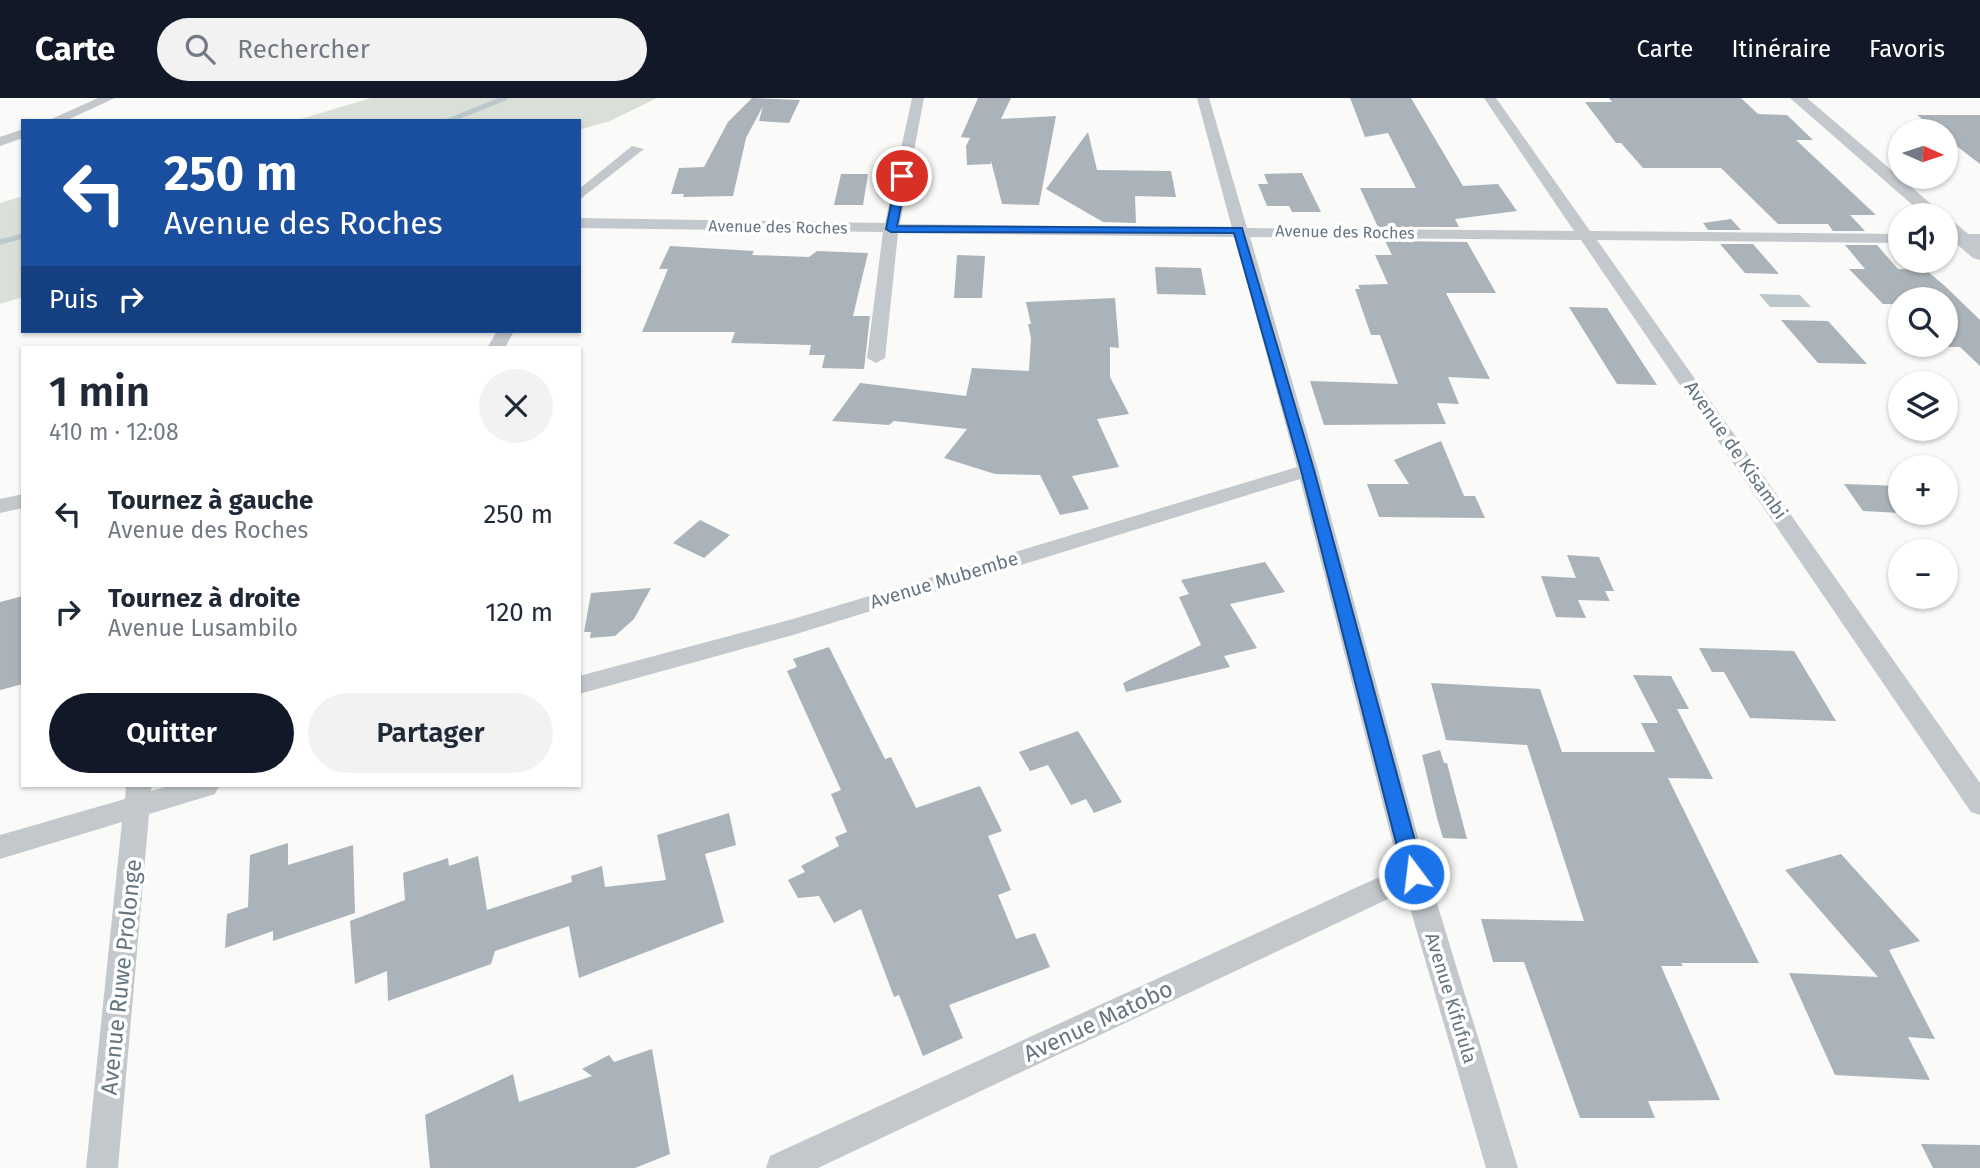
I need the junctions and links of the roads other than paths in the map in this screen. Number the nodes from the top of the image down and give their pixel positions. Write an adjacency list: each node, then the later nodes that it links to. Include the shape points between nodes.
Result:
1 (109, 98): 6 (street)
2 (918, 98): 13 (street)
3 (1203, 98): 14 (street, Avenue Kifufula)
4 (1490, 98): 15 (street, Avenue de Kisambi)
5 (1798, 98): 11 (street)
6 (58, 119)
7 (21, 134): 8 (street)
8 (0, 142)
9 (637, 149): 10 (street)
10 (581, 194)
11 (1921, 203)
12 (581, 223): 13 (street, Avenue des Roches)
13 (891, 229): 14 (street, Avenue des Roches); 19 (street)
14 (1238, 230): 15 (street, Avenue des Roches); 20 (street, Avenue Kifufula)
15 (1589, 238): 16 (street, Avenue des Roches); 26 (street, Avenue de Kisambi)
16 (1888, 239)
17 (1963, 239): 18 (street)
18 (1980, 254)
19 (876, 358)
20 (1308, 470): 23 (street, Avenue Mubembe, via 793,626); 28 (street, Avenue Kifufula)
21 (21, 501): 22 (street)
22 (0, 506)
23 (581, 684)
24 (199, 787): 25 (street)
25 (139, 795): 27 (street); 29 (street, Avenue Ruwe Prolonge)
26 (1980, 804)
27 (0, 848)
28 (1414, 874): 30 (street, Avenue Matobo); 31 (street, Avenue Kifufula)
29 (102, 1168)
30 (782, 1168)
31 (1502, 1168)

